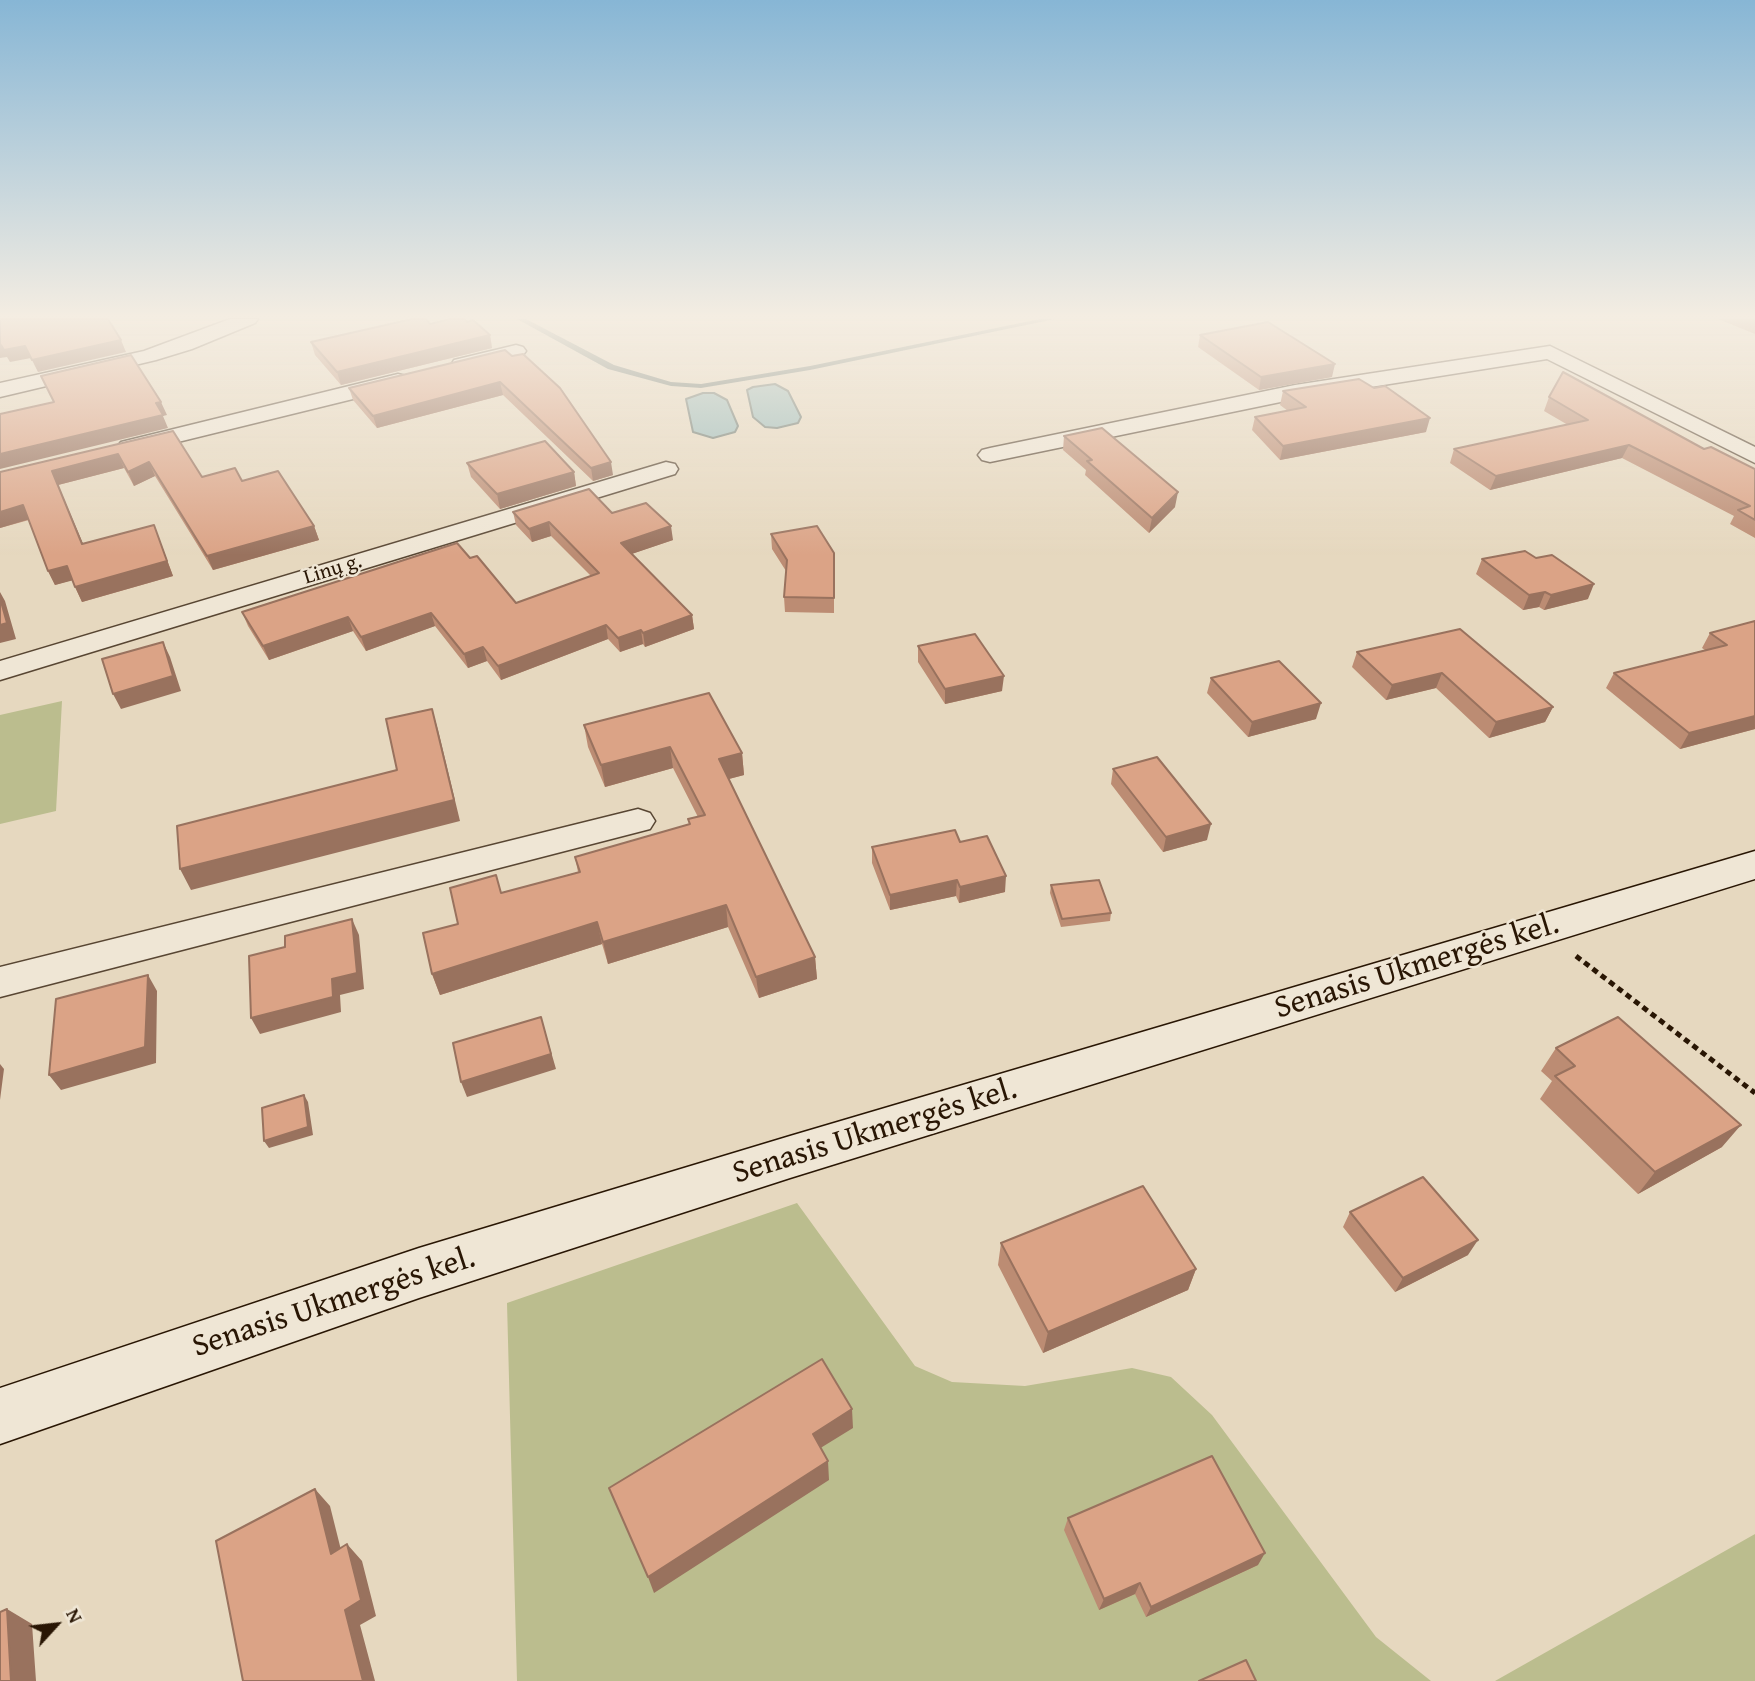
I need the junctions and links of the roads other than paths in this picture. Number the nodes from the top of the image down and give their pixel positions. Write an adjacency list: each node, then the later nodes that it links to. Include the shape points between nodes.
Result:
1 (328, 397): 4 (street)
2 (1268, 397): 5 (street)
3 (1640, 397): 6 (street)
4 (108, 452)
5 (990, 454)
6 (1755, 456)
7 (666, 469): 8 (street, Linų g.)
8 (0, 671)
9 (638, 821): 11 (street)
10 (1755, 865): 12 (main road, Senasis Ukmergės kel., via 419,1273)
11 (0, 982)
12 (0, 1416)

